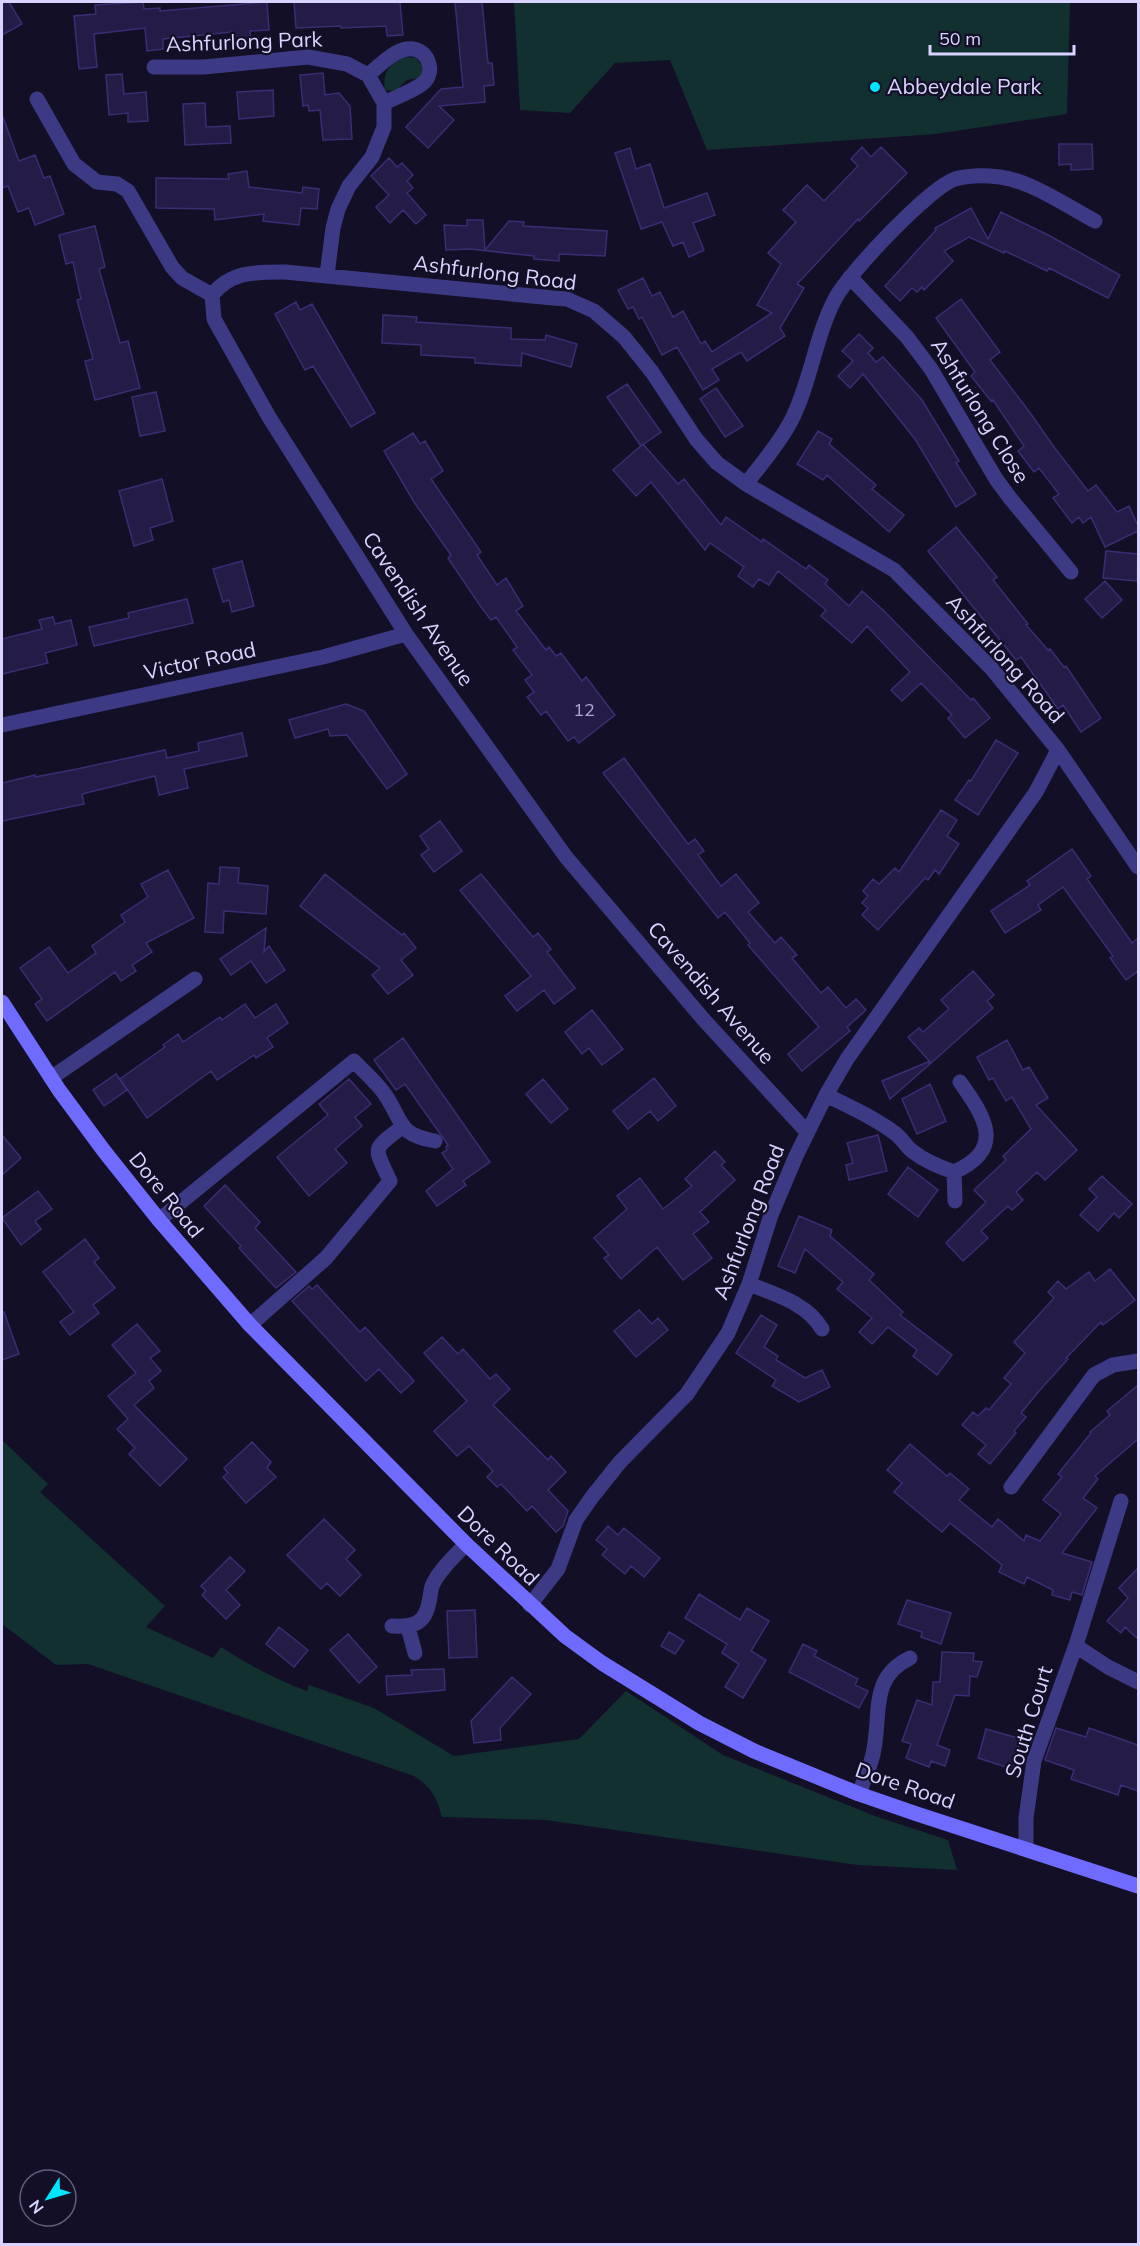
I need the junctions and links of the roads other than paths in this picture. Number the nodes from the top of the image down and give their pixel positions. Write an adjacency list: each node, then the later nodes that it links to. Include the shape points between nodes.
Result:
1 (154, 67): 2 (street, Ashfurlong Park, via 204,67 308,57 347,64)
2 (368, 75): 4 (street); 4 (street, via 406,49 423,53 429,61 424,83)
3 (37, 99): 8 (street, via 74,164 98,182 128,190 172,267 182,278)
4 (384, 103): 6 (street, via 384,127 375,149 338,208)
5 (1095, 221): 7 (street, via 1013,180 969,176 941,186)
6 (327, 275): 8 (street, Ashfurlong Road, via 248,272 230,278); 9 (street, Ashfurlong Road, via 567,299 582,305 624,337 705,452)
7 (849, 277): 9 (street, via 821,332 791,422); 10 (street, Ashfurlong Close, via 908,337 1000,485)
8 (212, 295): 11 (street, Cavendish Avenue, via 214,319 269,417)
9 (746, 484): 13 (street, Ashfurlong Road, via 894,570 992,669)
10 (1071, 572)
11 (406, 634): 12 (street, Victor Road, via 323,657); 21 (street, Cavendish Avenue, via 566,857 704,1020)
12 (2, 725)
13 (1058, 750): 14 (street); 19 (street, Ashfurlong Road, via 1036,792 847,1059)
14 (1138, 867)
15 (195, 979): 17 (street)
16 (2, 1002): 17 (street, Dore Road)
17 (51, 1078): 25 (street, Dore Road)
18 (960, 1082): 23 (street, via 988,1133 976,1159)
19 (826, 1095): 21 (street, Ashfurlong Road); 23 (street, via 877,1121 926,1160)
20 (402, 1127): 22 (street, via 417,1137); 25 (street, via 385,1094 354,1060); 27 (street, via 379,1145 377,1152 390,1181 326,1258)
21 (807, 1132): 26 (street, Ashfurlong Road, via 771,1215)
22 (435, 1141)
23 (954, 1172): 24 (street)
24 (955, 1201)
25 (159, 1220): 27 (street, Dore Road)
26 (749, 1284): 28 (street, via 804,1307); 33 (street, Ashfurlong Road, via 715,1354 687,1394 620,1462 592,1497 576,1520 558,1569)
27 (249, 1325): 32 (street, Dore Road)
28 (822, 1329)
29 (1138, 1360): 30 (street, via 1113,1365 1094,1375)
30 (1011, 1487)
31 (1121, 1501): 36 (street, South Court)
32 (466, 1544): 33 (street, Dore Road); 35 (street, via 432,1585 423,1618)
33 (530, 1605): 40 (street, Dore Road, via 603,1663 699,1724)
34 (392, 1626): 35 (street)
35 (408, 1627): 37 (street)
36 (1076, 1646): 39 (street, South Court); 41 (street, South Court, via 1034,1761)
37 (415, 1653)
38 (910, 1658): 40 (street, via 890,1671 883,1683 874,1751)
39 (1138, 1682)
40 (859, 1794): 41 (street, Dore Road)
41 (1026, 1848): 42 (street, Dore Road)
42 (1138, 1886)

